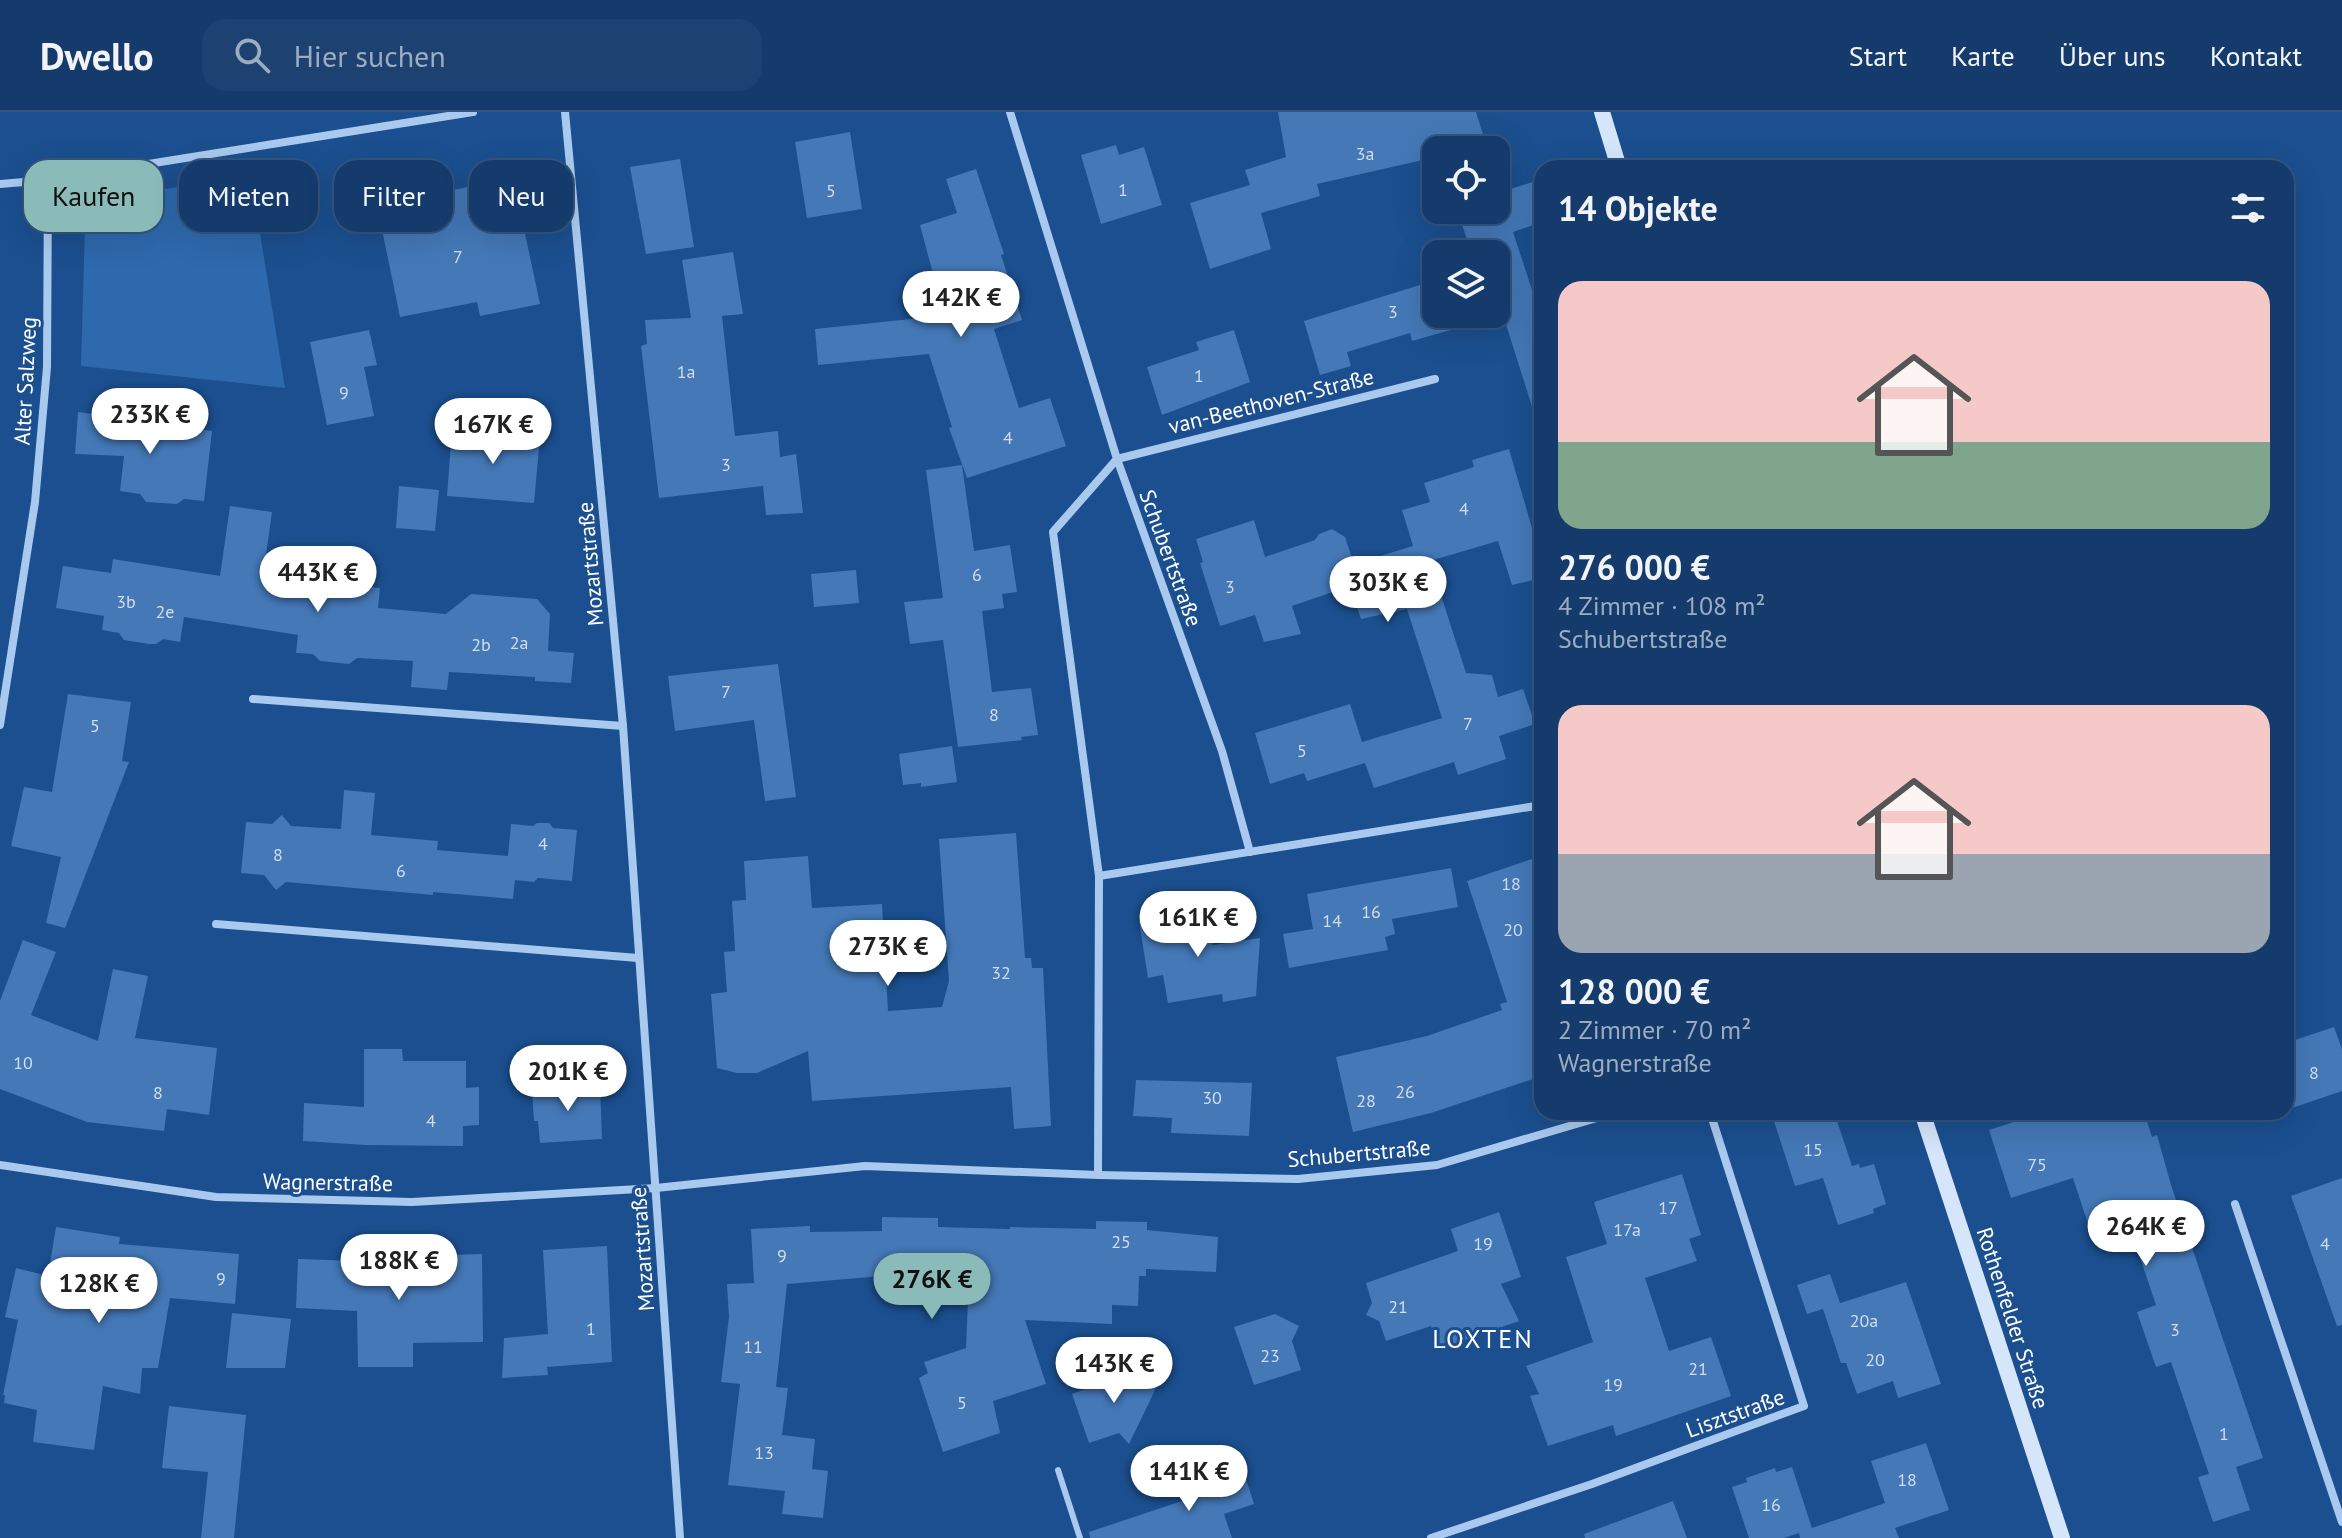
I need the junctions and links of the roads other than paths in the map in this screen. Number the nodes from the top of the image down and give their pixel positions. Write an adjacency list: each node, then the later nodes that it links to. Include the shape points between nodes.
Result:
1 (473, 112): 6 (street)
2 (565, 112): 14 (street, Mozartstraße)
3 (1010, 112): 11 (street, Schubertstraße)
4 (1602, 112): 5 (street)
5 (1617, 160)
6 (163, 162)
7 (24, 182): 8 (street)
8 (0, 184)
9 (48, 232): 13 (street, Alter Salzweg, via 47,367 37,487)
10 (1435, 379): 11 (street, van-Beethoven-Straße)
11 (1117, 459): 16 (street, Schubertstraße, via 1222,751); 17 (street, via 1053,532)
12 (253, 699): 14 (street)
13 (0, 725)
14 (623, 726): 19 (street, Mozartstraße)
15 (1534, 806): 16 (street)
16 (1250, 852): 17 (street)
17 (1099, 876): 24 (street)
18 (216, 924): 19 (street)
19 (638, 958): 25 (street, Mozartstraße)
20 (1590, 1120): 24 (street, Schubertstraße, via 1437,1165 1298,1179)
21 (1713, 1120): 31 (street, Lisztstraße, via 1804,1406)
22 (1925, 1120): 32 (street, Rothenfelder Straße)
23 (0, 1165): 25 (street, Wagnerstraße, via 216,1197 412,1202)
24 (1098, 1175): 25 (street, Schubertstraße, via 865,1166)
25 (656, 1188): 29 (street, Mozartstraße)
26 (2235, 1204): 28 (street)
27 (1058, 1470): 30 (lane)
28 (2342, 1522)
29 (680, 1538)
30 (1080, 1538)
31 (1431, 1538)
32 (2062, 1538)

